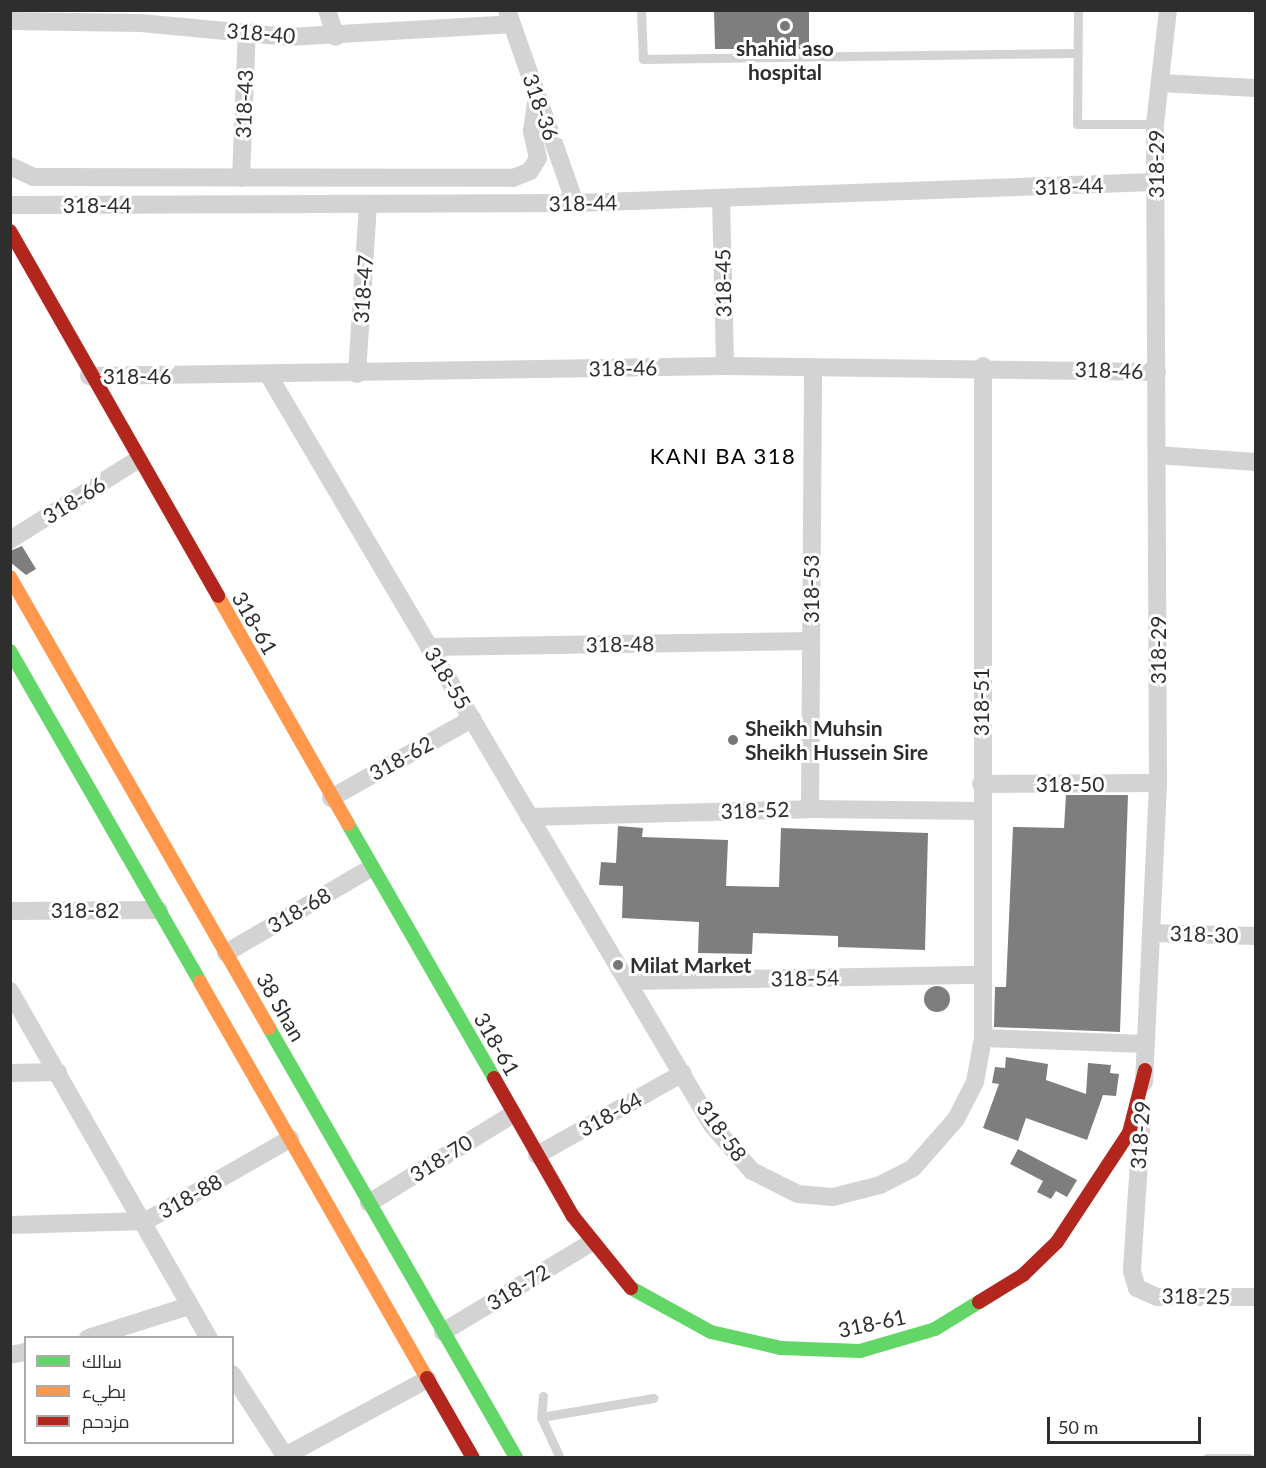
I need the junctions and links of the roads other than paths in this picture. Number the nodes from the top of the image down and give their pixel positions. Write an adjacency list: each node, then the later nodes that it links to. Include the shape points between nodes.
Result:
1 (327, 10): 9 (street)
2 (641, 10): 10 (lane, via 643,59)
3 (1078, 10): 10 (lane)
4 (1168, 10): 11 (street, 318-29)
5 (138, 17): 7 (street, 318-40); 8 (street, 318-40)
6 (510, 17): 9 (street, 318-40); 13 (street, 318-36)
7 (10, 21)
8 (247, 31): 9 (street, 318-40); 16 (street, 318-43)
9 (336, 37)
10 (1077, 53): 14 (lane, via 1077,124)
11 (1160, 83): 12 (street); 14 (street, 318-29)
12 (1256, 88)
13 (537, 95): 16 (street, via 532,131 538,159 530,171 513,178); 19 (street, 318-36)
14 (1155, 124): 17 (street, 318-29)
15 (10, 166): 16 (street, via 34,177)
16 (241, 178)
17 (1155, 182): 18 (street, 318-44); 26 (street, 318-29)
18 (721, 199): 19 (street, 318-44); 23 (street, 318-45)
19 (575, 203): 20 (street, 318-44)
20 (368, 204): 21 (street, 318-44); 27 (street, 318-47)
21 (10, 205)
22 (10, 231): 28 (street, 318-61)
23 (725, 366): 25 (street, 318-46); 27 (street, 318-46)
24 (983, 366): 25 (street, 318-46); 26 (street, 318-46); 40 (street, 318-51)
25 (813, 368): 35 (street, 318-53)
26 (1157, 372): 30 (street, 318-29)
27 (357, 374): 29 (street, 318-46)
28 (89, 376): 29 (street, 318-46); 31 (street, 318-61)
29 (269, 376): 36 (street, 318-55)
30 (1157, 455): 32 (street); 39 (street, 318-29)
31 (137, 460): 33 (street, 318-66); 41 (street, 318-61)
32 (1256, 462)
33 (10, 540)
34 (10, 577): 50 (street, 38 Shan)
35 (811, 641): 36 (street, 318-48); 42 (street, 318-53)
36 (429, 647): 38 (street, 318-55)
37 (10, 651): 46 (street)
38 (472, 719): 41 (street, 318-62); 44 (street, 318-55)
39 (1158, 783): 40 (street, 318-50); 48 (street, 318-29)
40 (981, 784): 43 (street, 318-51)
41 (331, 798): 45 (street, 318-61)
42 (810, 809): 43 (street, 318-52); 44 (street, 318-52)
43 (981, 811): 51 (street, 318-51)
44 (529, 817): 52 (street, 318-55)
45 (371, 868): 50 (street, 318-68); 60 (street, 318-61)
46 (159, 910): 47 (street, 318-82); 61 (street)
47 (10, 911)
48 (1152, 933): 49 (street, 318-30); 55 (street, 318-29)
49 (1256, 936)
50 (226, 953): 63 (street, 38 Shan)
51 (982, 975): 52 (street, 318-54); 54 (street, 318-51)
52 (628, 981): 59 (street, 318-58)
53 (10, 991): 57 (street)
54 (983, 1038): 55 (street); 59 (street, 318-58, via 975,1082 956,1119 930,1152 880,1185 833,1197 798,1194 752,1171 712,1125)
55 (1146, 1044): 56 (street, 318-29)
56 (1145, 1070): 66 (street, 318-61, via 1129,1133 1057,1242 1002,1289 908,1339 834,1353 756,1345 711,1332 635,1293); 67 (street, 318-29, via 1132,1271)
57 (58, 1072): 58 (street); 64 (street)
58 (10, 1073)
59 (683, 1073): 62 (street, 318-64)
60 (513, 1114): 62 (street, 318-61); 63 (street, 318-70)
61 (290, 1139): 64 (street, 318-88); 74 (street)
62 (537, 1155): 66 (street, 318-61)
63 (369, 1203): 70 (street, 38 Shan)
64 (146, 1221): 65 (street, 318-88); 69 (street)
65 (10, 1225)
66 (592, 1242): 70 (street, 318-72)
67 (1137, 1288): 68 (street, 318-25, via 1157,1297)
68 (1256, 1297)
69 (189, 1306): 71 (street); 72 (street)
70 (443, 1332): 80 (street, 38 Shan)
71 (94, 1336)
72 (208, 1336)
73 (234, 1378): 78 (street)
74 (428, 1379): 78 (street); 79 (street)
75 (543, 1396): 77 (lane)
76 (653, 1398): 77 (lane)
77 (541, 1417): 81 (lane)
78 (277, 1457)
79 (473, 1458)
80 (516, 1458)
81 (560, 1458)
82 (1207, 1458): 83 (lane)
83 (1249, 1458)

